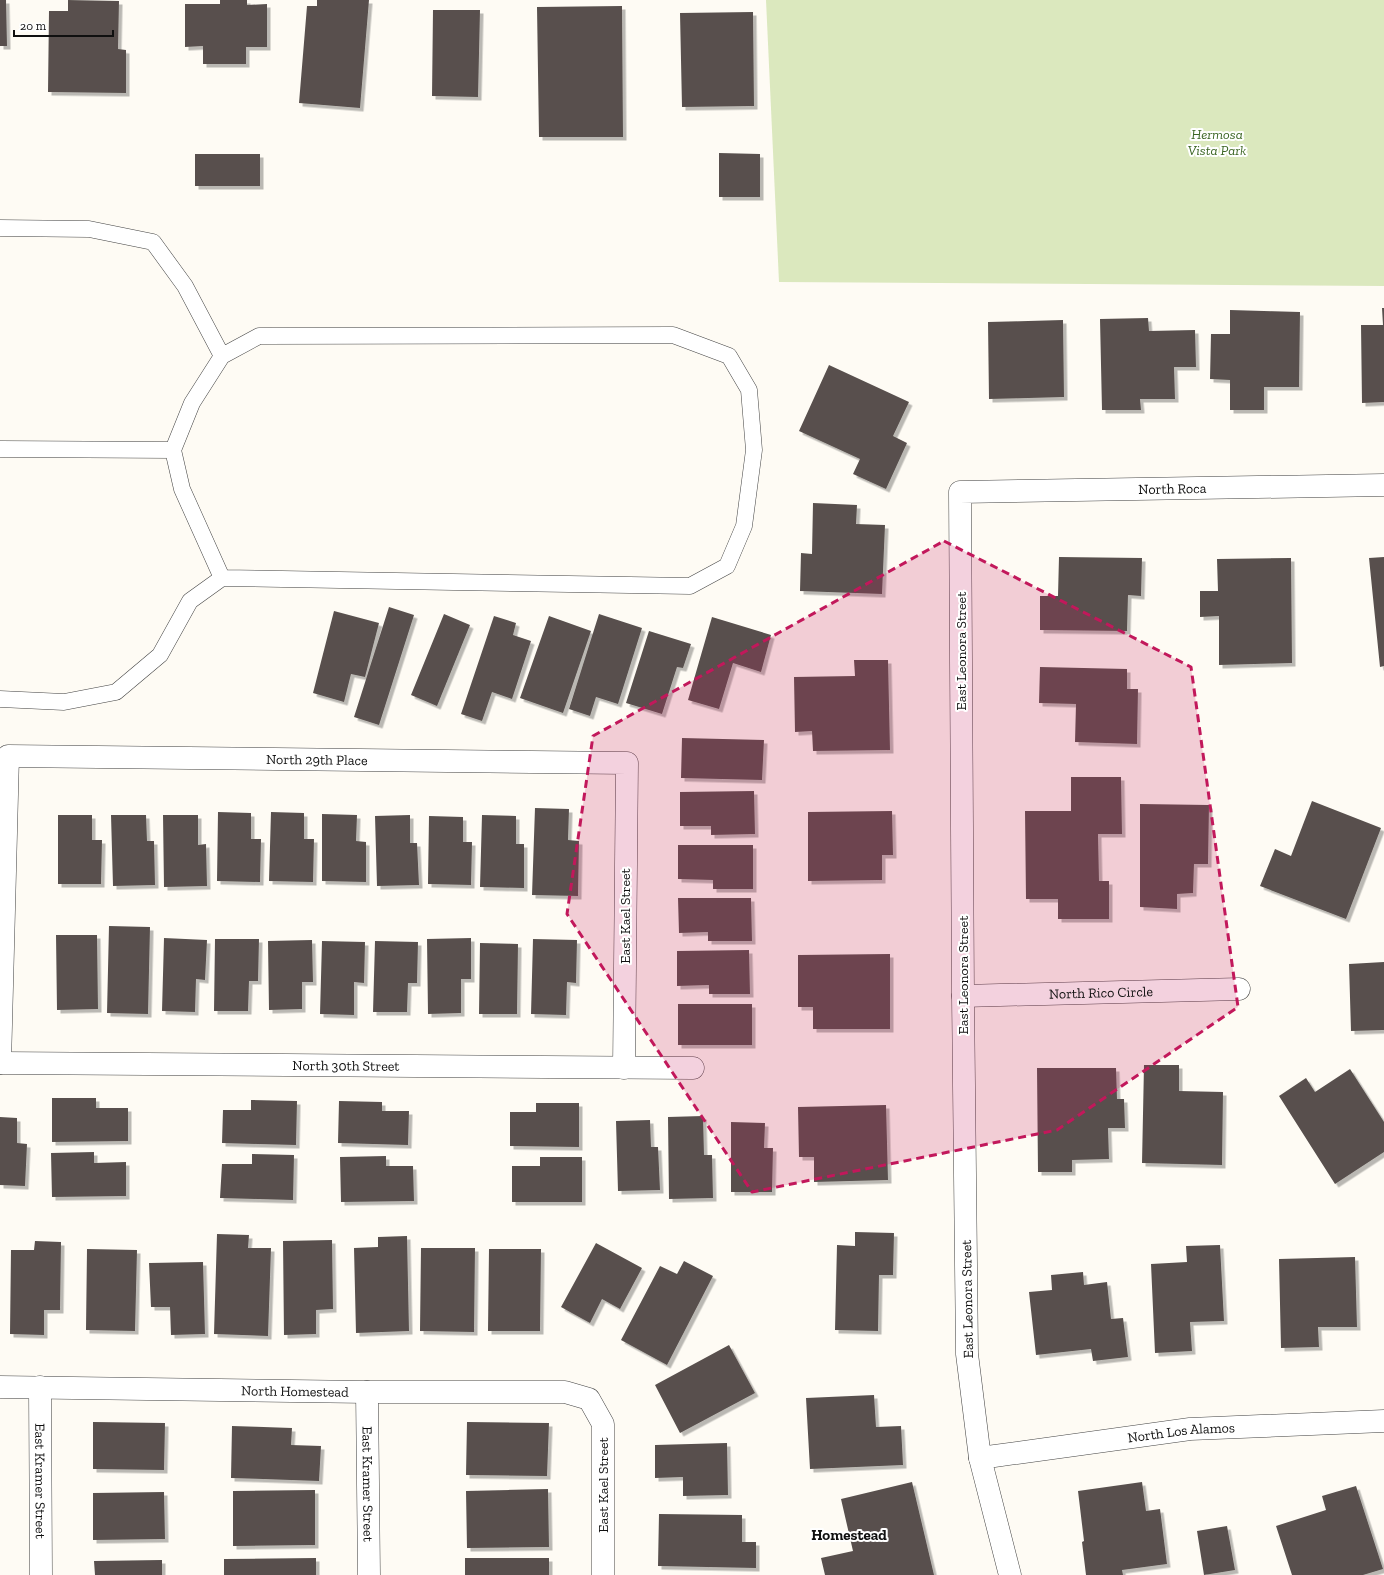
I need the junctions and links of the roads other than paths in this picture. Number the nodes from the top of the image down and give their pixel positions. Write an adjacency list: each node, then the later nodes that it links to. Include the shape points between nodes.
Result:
1 (0, 228): 2 (lane, via 89,229 153,242 185,286)
2 (222, 356): 4 (lane, via 192,403); 7 (lane, via 259,336 673,335 729,356 749,390 754,450 744,526 727,566 690,586)
3 (0, 449): 4 (lane)
4 (173, 450): 7 (lane, via 182,489)
5 (1384, 485): 6 (street, North Roca)
6 (960, 492): 11 (street, East Leonora Street)
7 (222, 578): 8 (lane, via 190,601 160,655 116,692 64,702)
8 (0, 699)
9 (626, 763): 12 (street, North 29th Place, via 8,756); 13 (street, East Kael Street)
10 (1239, 989): 11 (street, North Rico Circle)
11 (963, 996): 20 (street, East Leonora Street, via 967,1354)
12 (0, 1063): 13 (street, North 30th Street)
13 (624, 1068): 14 (street, North 30th Street)
14 (692, 1068)
15 (0, 1387): 16 (street, North Homestead)
16 (40, 1387): 17 (street, North Homestead); 21 (street, East Kramer Street)
17 (367, 1392): 18 (street, North Homestead, via 565,1392); 22 (street, East Kramer Street)
18 (589, 1399): 23 (street, East Kael Street, via 603,1424)
19 (1384, 1421): 20 (street, North Los Alamos, via 1190,1429)
20 (980, 1458): 24 (street, East Leonora Street)
21 (41, 1575)
22 (369, 1575)
23 (604, 1575)
24 (1010, 1575)

